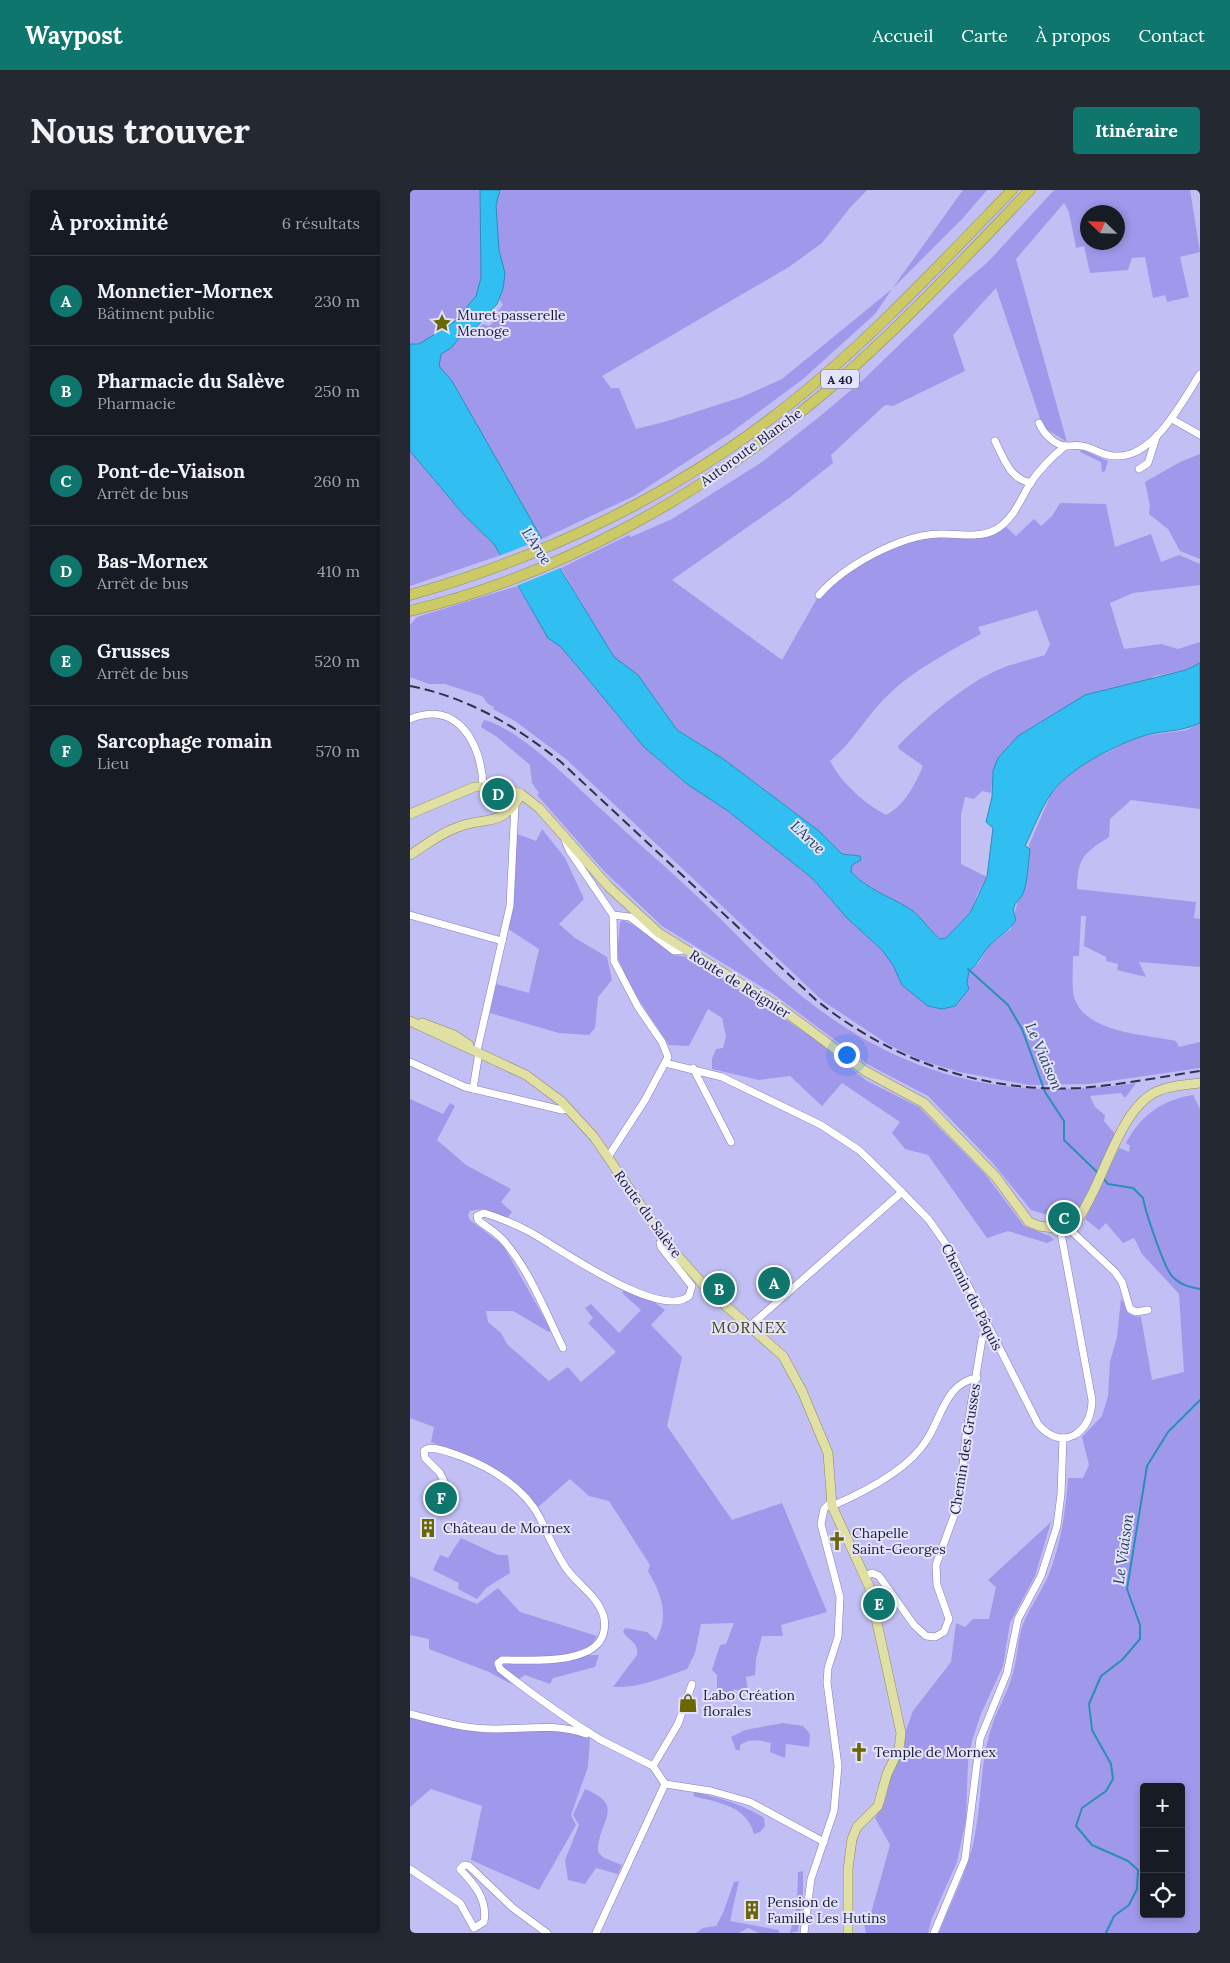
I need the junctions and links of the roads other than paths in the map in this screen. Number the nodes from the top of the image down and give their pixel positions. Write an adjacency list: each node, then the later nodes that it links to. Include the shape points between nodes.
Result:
1 (1012, 190): 12 (highway, Autoroute Blanche / A 40, via 871,334 792,402 705,464 614,516 508,563)
2 (1030, 190): 14 (highway, Autoroute Blanche / A 40, via 924,300 818,399 719,472 620,530 514,578)
3 (1200, 374): 4 (street)
4 (1172, 419): 6 (street); 7 (street)
5 (1039, 423): 9 (street, via 1046,435)
6 (1157, 435): 9 (street, via 1138,452 1122,456 1108,456 1082,446); 10 (street, via 1148,463)
7 (1200, 435)
8 (996, 441): 11 (street, via 1013,474)
9 (1065, 446): 11 (street)
10 (1139, 469)
11 (1031, 482): 13 (street, via 1014,513 995,530 977,535 927,535 898,544 852,568)
12 (410, 595)
13 (819, 595)
14 (412, 610)
15 (410, 719): 16 (street, via 436,714 458,723 477,753)
16 (483, 786): 17 (main road, Route de Reignier, via 504,787); 19 (main road, Route de Reignier, via 461,791)
17 (521, 794): 18 (main road); 20 (main road, Route de Reignier)
18 (516, 804): 21 (main road, via 499,819 453,828); 24 (street, via 510,906)
19 (410, 814)
20 (562, 832): 23 (street, via 569,850); 25 (main road, Route de Reignier, via 625,903)
21 (410, 855)
22 (410, 914): 24 (street)
23 (613, 915): 25 (street, via 630,917 674,951); 29 (street, via 614,961 662,1042 667,1052)
24 (502, 941): 27 (street)
25 (684, 950): 37 (main road, Route de Reignier, via 779,1008 865,1071 924,1103 996,1177 1026,1218 1044,1228)
26 (410, 1021): 27 (main road, Route du Salève, via 454,1035)
27 (478, 1052): 32 (street); 33 (main road, Route du Salève, via 534,1080)
28 (410, 1062): 32 (street)
29 (665, 1062): 30 (street, Chemin du Pâquis); 35 (street)
30 (693, 1068): 34 (street); 36 (street, Chemin du Pâquis, via 732,1082 835,1133 859,1150)
31 (1200, 1083): 37 (main road, via 1163,1089 1146,1097 1131,1114 1086,1205 1076,1220)
32 (473, 1089): 33 (street, via 562,1110)
33 (570, 1109): 35 (main road, Route du Salève)
34 (731, 1142)
35 (608, 1156): 38 (main road, Route du Salève)
36 (902, 1192): 40 (street); 41 (street, Chemin du Pâquis, via 929,1220 950,1250)
37 (1063, 1227): 39 (street, via 1115,1272 1122,1282 1130,1309 1136,1312); 44 (street, via 1092,1400 1091,1414 1085,1426 1074,1436)
38 (664, 1240): 40 (main road, Route du Salève, via 710,1292); 42 (street, via 661,1247 692,1286 689,1296 682,1300 669,1300 624,1288 524,1230 489,1215 477,1216 509,1247)
39 (1148, 1310)
40 (750, 1326): 46 (main road, Route du Salève, via 780,1352 800,1386 828,1453)
41 (990, 1331): 43 (street, Chemin des Grusses, via 982,1339); 44 (street, Chemin du Pâquis, via 1038,1424 1050,1434)
42 (563, 1348)
43 (977, 1378): 46 (street, via 968,1379 956,1388 943,1406 925,1444 906,1463 855,1496); 47 (street, Chemin des Grusses, via 966,1436 959,1502 936,1565 936,1585 949,1619 944,1632 936,1638 920,1632 879,1576 872,1573)
44 (1063, 1438): 60 (street, via 1057,1526 1041,1576 1018,1619 1007,1673 980,1739 965,1859)
45 (450, 1494): 50 (street, via 440,1473 425,1458 427,1449 442,1450 477,1464 522,1494 540,1519 553,1550 598,1604 604,1614 604,1631 599,1644 592,1650 561,1659 502,1660 498,1663 500,1669 536,1698)
46 (831, 1504): 47 (main road, Route du Salève); 53 (street, via 823,1512 821,1524 840,1597 838,1638 827,1682 838,1760 834,1810)
47 (865, 1576): 59 (main road, Route du Salève, via 901,1738 878,1806 857,1827 852,1839 848,1869)
48 (692, 1684): 51 (street, via 678,1724)
49 (410, 1714): 50 (street, via 478,1728 560,1728)
50 (602, 1740): 51 (street)
51 (653, 1766): 52 (street)
52 (664, 1784): 53 (street, via 711,1791 750,1802); 57 (street)
53 (824, 1842): 58 (street, via 810,1883)
54 (410, 1869): 55 (street, via 460,1903)
55 (472, 1931): 56 (street, via 484,1922 484,1905 479,1892 460,1869 464,1865 474,1868 513,1908)
56 (547, 1933)
57 (596, 1933)
58 (804, 1933)
59 (848, 1933)
60 (934, 1933)

